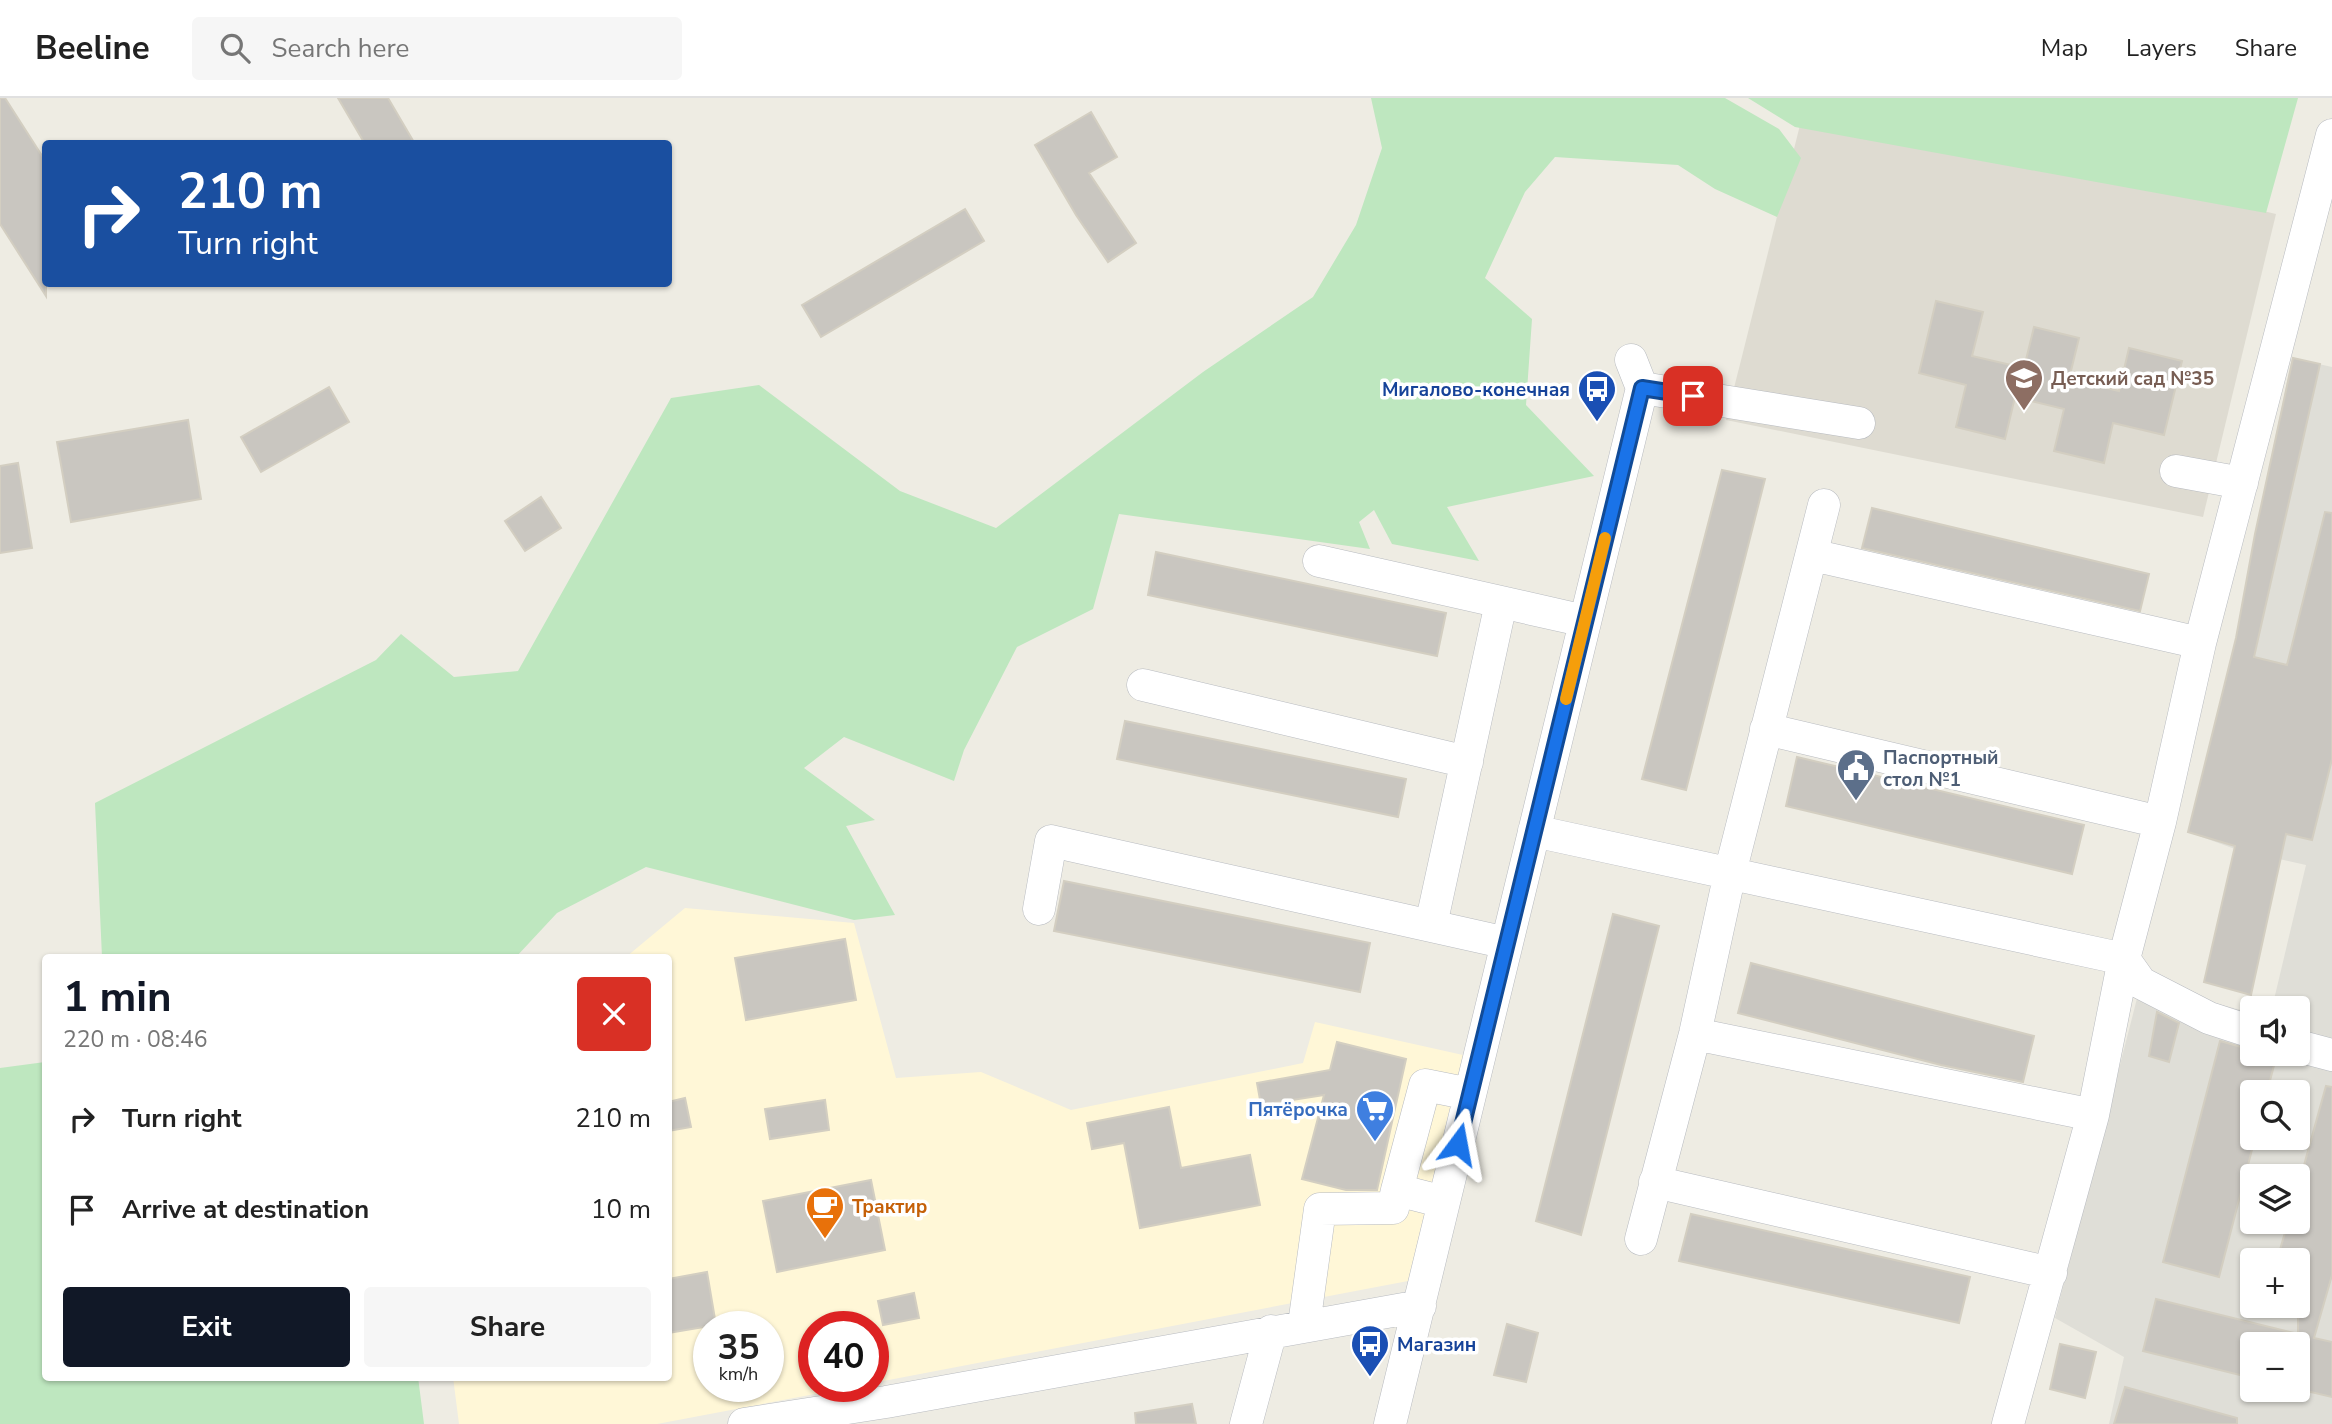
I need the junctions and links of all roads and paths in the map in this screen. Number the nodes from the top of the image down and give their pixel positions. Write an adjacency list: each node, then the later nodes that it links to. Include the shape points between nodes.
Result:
1 (2332, 135): 4 (street)
2 (1859, 423): 9 (street, via 1637,374)
3 (2176, 471): 4 (street)
4 (2242, 483): 10 (street)
5 (1824, 505): 6 (street)
6 (1812, 555): 10 (street); 12 (street)
7 (1320, 561): 8 (street)
8 (1502, 603): 9 (street); 13 (street)
9 (1585, 621): 15 (street)
10 (2200, 643): 14 (street)
11 (1143, 685): 13 (street)
12 (1766, 729): 14 (street); 16 (street)
13 (1467, 762): 18 (street)
14 (2160, 822): 20 (street)
15 (1534, 831): 16 (street); 19 (street)
16 (1730, 873): 20 (street); 22 (street)
17 (1039, 909): 18 (street, via 1051,841)
18 (1431, 925): 19 (street)
19 (1507, 943): 25 (street)
20 (2124, 959): 21 (street, via 2141,983 2209,1018); 26 (street)
21 (2240, 1028)
22 (1695, 1034): 26 (street); 27 (street)
23 (2310, 1049): 24 (street)
24 (2332, 1055)
25 (1470, 1094): 28 (street, via 1425,1085); 29 (street)
26 (2093, 1115): 31 (street)
27 (1655, 1182): 30 (street); 31 (street)
28 (1397, 1190): 29 (street); 33 (street, via 1393,1208 1320,1209)
29 (1444, 1202): 32 (street)
30 (1641, 1239)
31 (2051, 1273): 39 (street)
32 (1420, 1306): 33 (street); 38 (street)
33 (1304, 1325): 34 (street)
34 (1271, 1331): 35 (street); 37 (street)
35 (888, 1413): 36 (street)
36 (744, 1424)
37 (1246, 1424)
38 (1390, 1424)
39 (2008, 1424)

